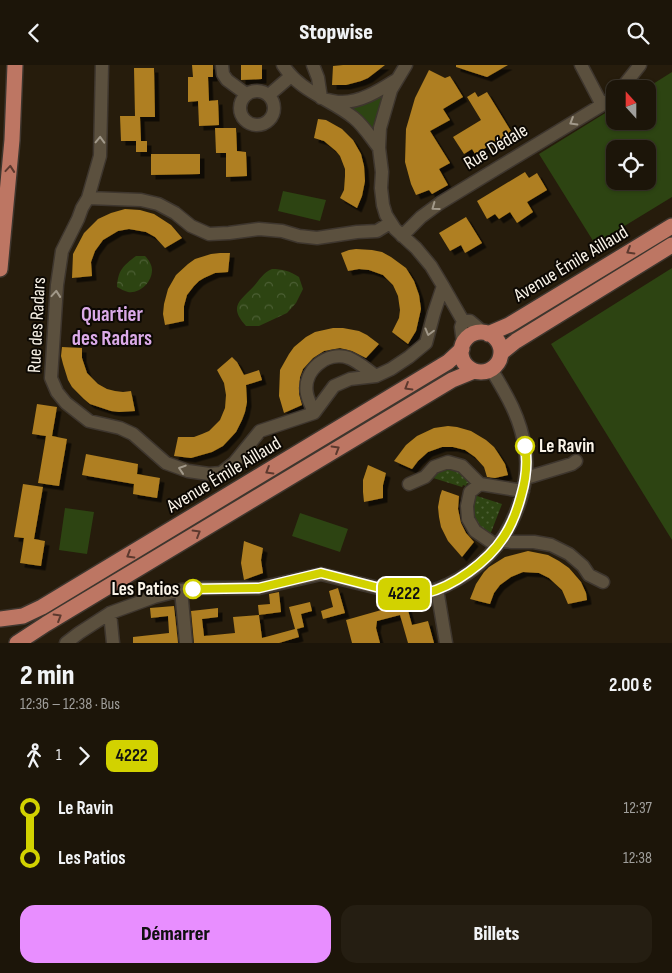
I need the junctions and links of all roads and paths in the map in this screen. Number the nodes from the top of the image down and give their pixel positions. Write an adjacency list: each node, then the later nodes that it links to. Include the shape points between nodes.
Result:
1 (15, 65): 23 (main road, one-way to 1, via 12,140)
2 (102, 65): 18 (street, Rue des Radars, one-way to 2, via 100,155)
3 (222, 65): 12 (street, via 227,80)
4 (283, 65): 9 (street)
5 (313, 65): 14 (street)
6 (406, 65): 11 (street)
7 (581, 65): 16 (street)
8 (640, 65): 10 (street)
9 (291, 76): 13 (street); 14 (street)
10 (628, 80)
11 (396, 81): 14 (street, via 356,100 341,103); 17 (street, via 380,128)
12 (246, 94): 13 (street, via 262,91); 13 (street, via 241,101 242,117 256,125 271,118 274,102)
13 (269, 95)
14 (323, 99): 17 (street, via 353,117)
15 (606, 103): 16 (street, Rue Dédale)
16 (602, 105): 21 (street, Rue Dédale, one-way to 21, via 440,203)
17 (379, 148): 19 (street, via 381,197)
18 (88, 198): 19 (street, via 141,200 158,204 209,234 259,229 317,238 377,231); 32 (street, Rue des Radars, one-way to 18, via 260,431 234,463 221,473 209,475 166,463 133,434 89,421 66,403 51,379 57,285 62,251)
19 (390, 223): 21 (street)
20 (672, 226): 26 (main road, Avenue Émile Aillaud, one-way to 26, via 509,325)
21 (402, 236): 24 (street, via 416,248)
22 (672, 245): 28 (main road, Avenue Émile Aillaud)
23 (0, 269)
24 (444, 286): 25 (street); 31 (street, one-way to 31, via 426,343 403,361)
25 (463, 321): 26 (street, via 470,321); 27 (street)
26 (486, 333): 27 (main road, via 471,335); 28 (main road, via 498,341)
27 (462, 346): 30 (main road, via 464,362); 43 (main road, Avenue Émile Aillaud, one-way to 43, via 448,362 42,607 23,616)
28 (501, 353): 29 (main road)
29 (491, 369): 30 (main road); 34 (street, via 517,415 526,450)
30 (474, 371): 44 (main road, Avenue Émile Aillaud, one-way to 30, via 436,389)
31 (376, 375): 32 (street, via 334,385); 32 (street, via 348,358 338,356 321,361 307,380 307,394)
32 (314, 413)
33 (576, 461): 34 (street)
34 (526, 478): 37 (street)
35 (409, 484): 36 (street, via 425,477 434,467 448,462 462,467)
36 (480, 484): 37 (street); 38 (street, via 470,492 468,519 475,531)
37 (523, 491): 38 (street, via 513,521)
38 (499, 543): 39 (street, via 551,545 569,553 589,575); 40 (street, via 471,570)
39 (602, 583)
40 (437, 589): 41 (street, via 403,594 321,573 259,588); 48 (street)
41 (181, 590): 42 (street); 47 (street)
42 (110, 613): 45 (street); 46 (street)
43 (0, 619)
44 (17, 643)
45 (66, 643)
46 (113, 643)
47 (186, 643)
48 (446, 643)

